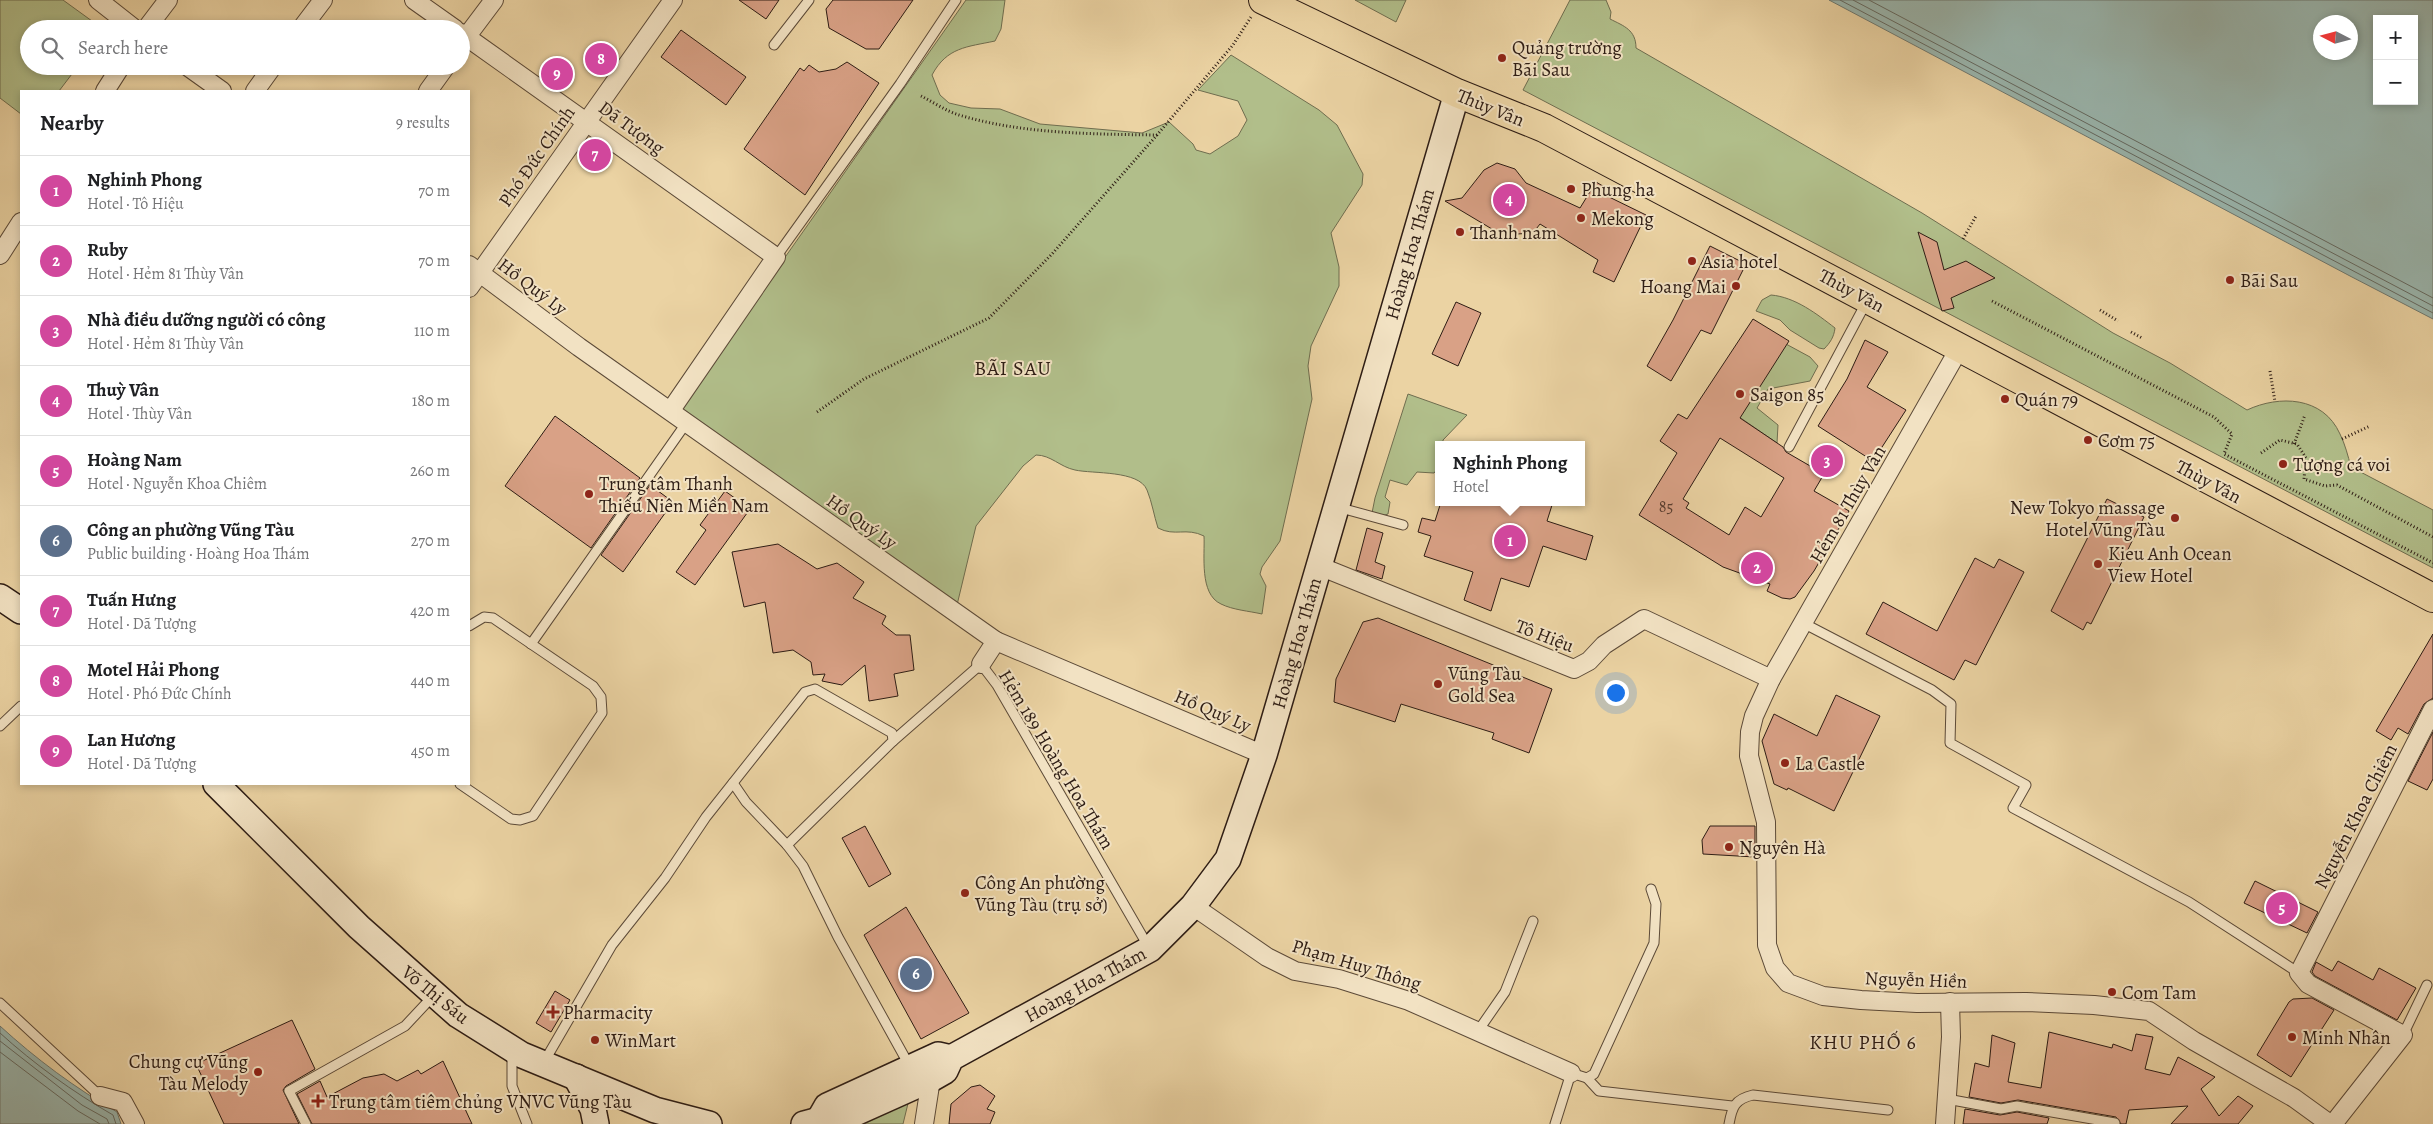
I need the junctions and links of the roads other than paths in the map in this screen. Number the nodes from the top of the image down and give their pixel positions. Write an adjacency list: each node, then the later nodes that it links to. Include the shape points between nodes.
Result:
1 (98, 0): 10 (street)
2 (168, 0): 11 (street)
3 (323, 0): 12 (street)
4 (414, 0): 13 (street, Dã Tượng)
5 (494, 0): 14 (street)
6 (673, 0): 26 (street, Phó Đức Chính)
7 (809, 0): 16 (lane)
8 (956, 0): 29 (lane)
9 (1258, 7): 25 (main road, Thùy Vân)
10 (124, 20)
11 (153, 20)
12 (309, 20)
13 (440, 20)
14 (470, 26)
15 (470, 42): 26 (street, Dã Tượng)
16 (774, 45)
17 (115, 75): 21 (street)
18 (200, 75): 22 (street)
19 (267, 75): 23 (street)
20 (440, 75): 24 (street)
21 (106, 90)
22 (221, 90)
23 (256, 90)
24 (429, 90)
25 (1457, 93): 32 (main road, Thùy Vân, via 1544,128); 37 (main road, Hoàng Hoa Thám)
26 (586, 121): 29 (street, Dã Tượng); 30 (street, Phó Đức Chính)
27 (20, 224): 28 (street)
28 (0, 256)
29 (776, 257): 34 (street)
30 (474, 269): 31 (street, Phó Đức Chính); 34 (street, Hồ Quý Ly)
31 (470, 284)
32 (1868, 298): 33 (main road, Thùy Vân); 36 (lane)
33 (1959, 349): 41 (main road, Thùy Vân); 43 (street, Hẻm 81 Thùy Vân)
34 (671, 410): 35 (street, Hồ Quý Ly)
35 (687, 422): 45 (street, Hồ Quý Ly); 46 (lane)
36 (1789, 446)
37 (1336, 507): 38 (lane); 39 (main road, Hoàng Hoa Thám)
38 (1403, 525)
39 (1319, 566): 48 (street, Tô Hiệu, via 1574,669 1644,619); 53 (main road, Hoàng Hoa Thám)
40 (0, 597): 42 (main road)
41 (2433, 598)
42 (20, 610)
43 (1803, 623): 48 (street, Hẻm 81 Thùy Vân); 62 (lane, via 1932,690 1951,704 1950,743 2026,785 2013,808 2189,902)
44 (470, 625): 46 (lane, via 484,617 493,618)
45 (996, 641): 47 (street); 53 (street, Hồ Quý Ly)
46 (531, 644): 56 (lane, via 593,686 601,697 602,713 533,816 511,819)
47 (981, 664): 52 (lane); 61 (lane, Hẻm 189 Hoàng Hoa Thám, via 997,685)
48 (1770, 679): 65 (street, Nguyễn Hiền, via 1754,716 1749,756 1766,822 1765,921 1767,945 1774,968 1788,983 1822,996 1917,1003)
49 (20, 707): 51 (lane)
50 (2433, 709): 62 (street, Nguyễn Khoa Chiêm)
51 (0, 726)
52 (893, 741): 54 (lane, via 892,733 815,689 805,692); 57 (lane)
53 (1264, 755): 59 (main road, Hoàng Hoa Thám, via 1228,859)
54 (733, 783): 57 (lane, via 746,802); 70 (lane, via 612,945)
55 (217, 785): 64 (main road, Võ Thị Sáu, via 359,927)
56 (461, 785)
57 (787, 845): 71 (lane, via 803,866 838,937)
58 (1651, 890): 72 (lane, via 1656,904 1654,943 1594,1074)
59 (1193, 906): 61 (main road, Hoàng Hoa Thám); 67 (street, Phạm Huy Thông, via 1267,957 1295,971 1368,987)
60 (1532, 921): 67 (lane, via 1505,992)
61 (1150, 949): 71 (main road, Hoàng Hoa Thám, via 951,1058 938,1055)
62 (2299, 973): 68 (street, via 2308,984)
63 (2427, 985): 68 (lane)
64 (434, 995): 69 (main road, Võ Thị Sáu, via 458,1015); 81 (lane, via 406,1026 290,1091)
65 (1950, 1002): 75 (street); 89 (street, Nguyễn Hiền, via 2036,1003 2149,1011 2194,1041 2294,1098)
66 (0, 1003): 74 (lane)
67 (1478, 1031): 72 (street, Phạm Huy Thông)
68 (2403, 1035): 89 (street)
69 (512, 1049): 70 (main road, Võ Thị Sáu); 82 (lane, via 512,1086)
70 (543, 1063): 73 (main road, Võ Thị Sáu)
71 (921, 1073): 78 (main road, Hoàng Hoa Thám, via 827,1106); 85 (street)
72 (1579, 1075): 76 (lane, via 1599,1091); 86 (lane)
73 (576, 1077): 83 (main road, via 594,1109); 84 (main road, Võ Thị Sáu, via 655,1110)
74 (100, 1096): 80 (street, via 123,1102)
75 (1947, 1099): 79 (lane, via 2001,1109 2017,1106); 88 (street)
76 (1732, 1106): 77 (lane, via 1741,1098 1753,1096); 87 (lane)
77 (1888, 1110)
78 (812, 1122)
79 (2115, 1123)
80 (134, 1124)
81 (306, 1124)
82 (526, 1124)
83 (596, 1124)
84 (709, 1124)
85 (924, 1124)
86 (1556, 1124)
87 (1729, 1124)
88 (1945, 1124)
89 (2331, 1124)

